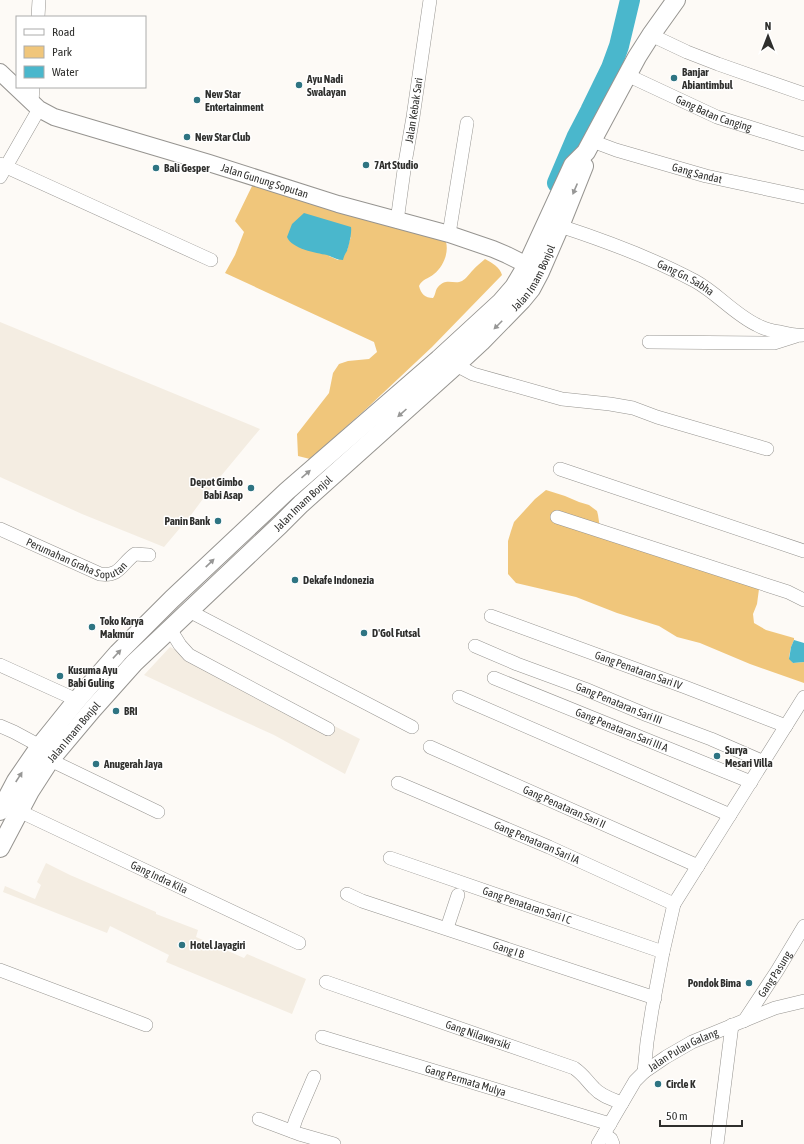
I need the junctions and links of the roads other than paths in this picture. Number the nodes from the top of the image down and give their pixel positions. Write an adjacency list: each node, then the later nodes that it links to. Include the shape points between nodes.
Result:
1 (39, 0): 4 (street)
2 (430, 0): 17 (street, Jalan Kebak Sari)
3 (676, 0): 5 (highway, Jalan Imam Bonjol)
4 (38, 16)
5 (651, 35): 7 (highway, Jalan Imam Bonjol); 10 (street, via 718,64)
6 (0, 72): 8 (main road, Jalan Gunung Soputan)
7 (627, 75): 13 (street, Gang Batan Canging, via 717,117); 14 (highway, Jalan Imam Bonjol)
8 (16, 84)
9 (21, 88): 11 (main road, Jalan Gunung Soputan)
10 (804, 94)
11 (35, 99): 15 (street); 17 (main road, Jalan Gunung Soputan, via 54,117)
12 (467, 123): 19 (street)
13 (804, 144)
14 (589, 146): 16 (street, Gang Sandat, via 616,150 692,172); 18 (highway, Jalan Imam Bonjol, one-way to 18, via 585,166); 21 (highway, Jalan Imam Bonjol, via 573,165)
15 (2, 169): 20 (street)
16 (804, 197)
17 (397, 221): 19 (main road, Jalan Gunung Soputan)
18 (560, 226): 21 (highway, Jalan Imam Bonjol); 22 (street, Gang Gn. Sabha, via 632,252 697,282 757,326)
19 (449, 234): 21 (main road, Jalan Gunung Soputan, via 500,252)
20 (210, 260)
21 (534, 269): 24 (highway, Jalan Imam Bonjol, one-way to 24, via 531,289); 40 (highway, Jalan Imam Bonjol, one-way to 21, via 118,653 271,505 439,358)
22 (801, 335): 23 (street, via 774,343)
23 (649, 342)
24 (456, 365): 25 (street, via 473,374 562,399 633,408); 32 (highway, Jalan Imam Bonjol, one-way to 32, via 301,504)
25 (767, 449)
26 (560, 469): 29 (street)
27 (557, 517): 31 (street, via 788,592)
28 (0, 529): 30 (street, Perumahan Graha Soputan, via 100,574 115,573 136,554)
29 (804, 551)
30 (149, 555)
31 (804, 600)
32 (189, 611): 34 (highway, Jalan Imam Bonjol); 43 (street)
33 (491, 616): 42 (street, Gang Penataran Sari IV)
34 (170, 629): 44 (street, via 189,655); 46 (highway, Jalan Imam Bonjol, via 134,663 92,710)
35 (474, 646): 47 (street, Gang Penataran Sari III, via 585,688)
36 (0, 665): 40 (street)
37 (494, 678): 49 (street, Gang Penataran Sari III A)
38 (460, 697): 53 (street)
39 (804, 697): 42 (street)
40 (77, 700): 46 (highway, Jalan Imam Bonjol)
41 (0, 726): 46 (street, via 14,732)
42 (786, 726): 47 (street)
43 (412, 727)
44 (328, 729)
45 (430, 747): 56 (street, Gang Penataran Sari II)
46 (45, 753): 50 (highway, Jalan Imam Bonjol, one-way to 46, via 16,781); 51 (highway, Jalan Imam Bonjol); 52 (street)
47 (764, 762): 49 (street)
48 (398, 782): 59 (street, Gang Penataran Sari IA)
49 (751, 782): 53 (street)
50 (0, 811)
51 (19, 811): 54 (highway, Jalan Imam Bonjol); 62 (street, Gang Indra Kila)
52 (158, 812)
53 (730, 815): 56 (street)
54 (0, 848)
55 (390, 858): 63 (street, Gang Penataran Sari I C)
56 (698, 866): 59 (street)
57 (347, 894): 61 (street, Gang I B)
58 (458, 895): 61 (street)
59 (674, 904): 63 (street)
60 (804, 926): 68 (street, Gang Pasung, via 777,971)
61 (447, 928): 66 (street, Gang I B)
62 (299, 943)
63 (664, 952): 66 (street)
64 (0, 970): 69 (street)
65 (326, 982): 73 (street, Gang Nilawarsiki, via 574,1068 601,1094)
66 (655, 998): 71 (street)
67 (804, 1001): 68 (street, Jalan Pulau Galang, via 775,1008)
68 (738, 1023): 71 (street, Jalan Pulau Galang, via 682,1047); 79 (street)
69 (146, 1025)
70 (322, 1037): 76 (street, Gang Permata Mulya)
71 (644, 1072): 73 (street, Jalan Pulau Galang, via 635,1081)
72 (314, 1077): 75 (street)
73 (622, 1103): 76 (street, Jalan Pulau Galang)
74 (259, 1119): 75 (street)
75 (292, 1131): 77 (street)
76 (604, 1134): 78 (street)
77 (334, 1144)
78 (613, 1144)
79 (717, 1144)

